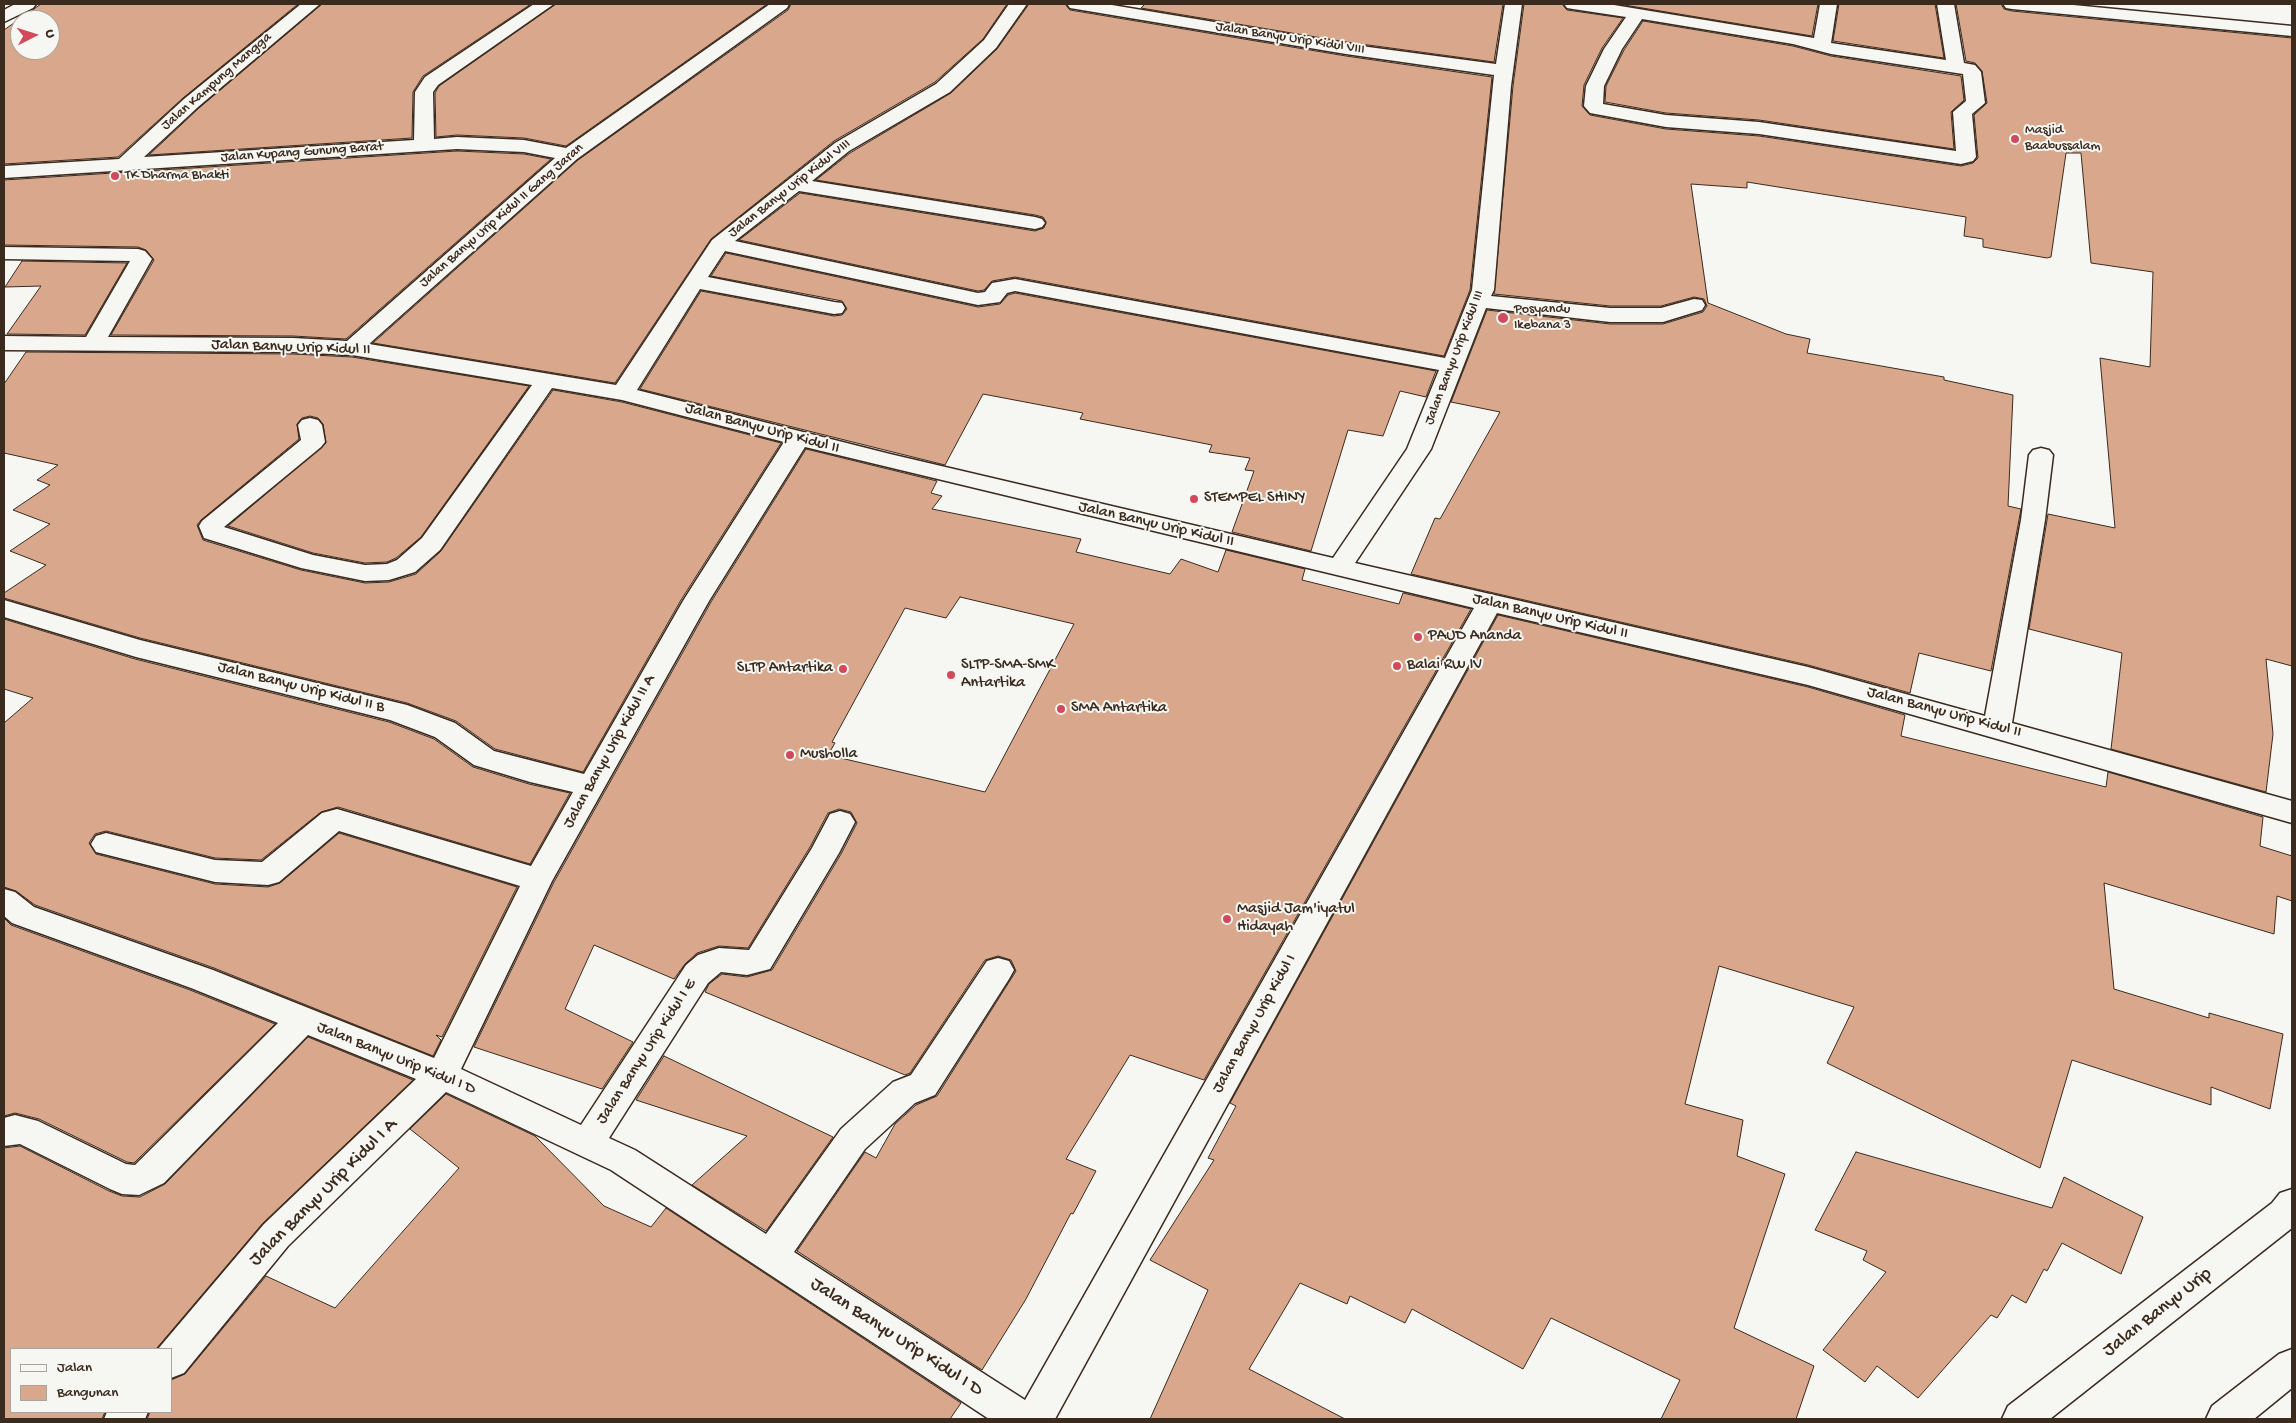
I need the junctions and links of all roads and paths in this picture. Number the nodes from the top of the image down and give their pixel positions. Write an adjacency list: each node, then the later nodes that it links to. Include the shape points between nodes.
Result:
1 (27, 4): 14 (street)
2 (311, 4): 21 (street, Jalan Kampung Mangga, via 191,103)
3 (545, 4): 19 (street, via 431,81 424,92)
4 (781, 4): 20 (street, Jalan Banyu Urip Kidul II Gang Jaran)
5 (1018, 4): 23 (street, Jalan Banyu Urip Kidul VIII, via 990,44 943,88 842,147)
6 (1076, 4): 12 (street, Jalan Banyu Urip Kidul VIII)
7 (1514, 4): 18 (street, Jalan Banyu Urip Kidul III)
8 (1573, 4): 13 (street)
9 (1829, 4): 16 (street)
10 (1946, 4): 17 (street)
11 (2012, 4): 15 (street)
12 (1136, 8): 18 (street, Jalan Banyu Urip Kidul VIII, via 1346,49)
13 (1637, 14): 16 (street); 17 (street, via 1613,48 1595,86 1593,106 1596,110 1666,122 1759,128 1964,158 1962,112 1976,103 1972,72)
14 (4, 17)
15 (2292, 31)
16 (1822, 45): 17 (street)
17 (1956, 67)
18 (1505, 71): 28 (street, Jalan Banyu Urip Kidul III, via 1483,290)
19 (424, 145): 20 (street, Jalan Kupang Gunung Barat, via 524,146); 21 (street, Jalan Kupang Gunung Barat)
20 (570, 155): 33 (street, Jalan Banyu Urip Kidul II Gang Jaran)
21 (125, 164): 22 (street, Jalan Kupang Gunung Barat)
22 (4, 172)
23 (795, 184): 24 (street); 25 (street, Jalan Banyu Urip Kidul VIII)
24 (1036, 223)
25 (719, 244): 27 (street, Jalan Banyu Urip Kidul VIII); 34 (street, via 978,299 992,297 1000,288 1015,285)
26 (4, 253): 32 (street, via 138,255 142,259)
27 (694, 281): 30 (street); 36 (street, Jalan Banyu Urip Kidul VIII)
28 (1479, 301): 29 (street, via 1610,315 1662,315); 34 (street, Jalan Banyu Urip Kidul III)
29 (1694, 305)
30 (834, 308)
31 (4, 343): 32 (street, Jalan Banyu Urip Kidul II)
32 (92, 345): 33 (street, Jalan Banyu Urip Kidul II)
33 (352, 348): 35 (street, Jalan Banyu Urip Kidul II)
34 (1453, 366): 40 (street, Jalan Banyu Urip Kidul III, via 1419,449)
35 (547, 379): 36 (street, Jalan Banyu Urip Kidul II); 37 (street, via 431,544 406,566 389,572 365,573 310,562 213,532 211,526 217,520 313,442)
36 (623, 393): 38 (street, Jalan Banyu Urip Kidul II)
37 (310, 424)
38 (798, 439): 40 (street, Jalan Banyu Urip Kidul II); 44 (street, Jalan Banyu Urip Kidul II A, via 696,601)
39 (2040, 455): 43 (street, via 2031,529)
40 (1339, 568): 41 (street, Jalan Banyu Urip Kidul II)
41 (1490, 603): 43 (street, Jalan Banyu Urip Kidul II, via 1808,676); 60 (street, Jalan Banyu Urip Kidul I)
42 (4, 608): 44 (street, Jalan Banyu Urip Kidul II B, via 136,648 397,712 445,730 484,758)
43 (1997, 728): 45 (street, Jalan Banyu Urip Kidul II)
44 (591, 786): 48 (street, Jalan Banyu Urip Kidul II A)
45 (2292, 812)
46 (840, 822): 54 (street, Jalan Banyu Urip Kidul I E, via 759,960 747,963 718,960 697,974)
47 (106, 844): 48 (street, via 215,871 268,874 337,820)
48 (538, 880): 52 (street, Jalan Banyu Urip Kidul II A)
49 (4, 900): 51 (street, Jalan Banyu Urip Kidul I D, via 23,915 202,979)
50 (998, 970): 56 (street, via 923,1085 905,1092 853,1139)
51 (302, 1020): 52 (street, Jalan Banyu Urip Kidul I D); 53 (street, via 152,1173 139,1180 122,1179 26,1131)
52 (442, 1075): 54 (street, Jalan Banyu Urip Kidul I D); 57 (street, Jalan Banyu Urip Kidul I A, via 276,1235)
53 (4, 1132)
54 (587, 1144): 56 (street, Jalan Banyu Urip Kidul I D, via 623,1160)
55 (2292, 1204): 61 (street, Jalan Banyu Urip, via 2284,1214)
56 (771, 1256): 59 (street, Jalan Banyu Urip Kidul I D)
57 (172, 1360)
58 (2292, 1366): 62 (street)
59 (1021, 1419)
60 (1035, 1419)
61 (2021, 1419)
62 (2225, 1419)

